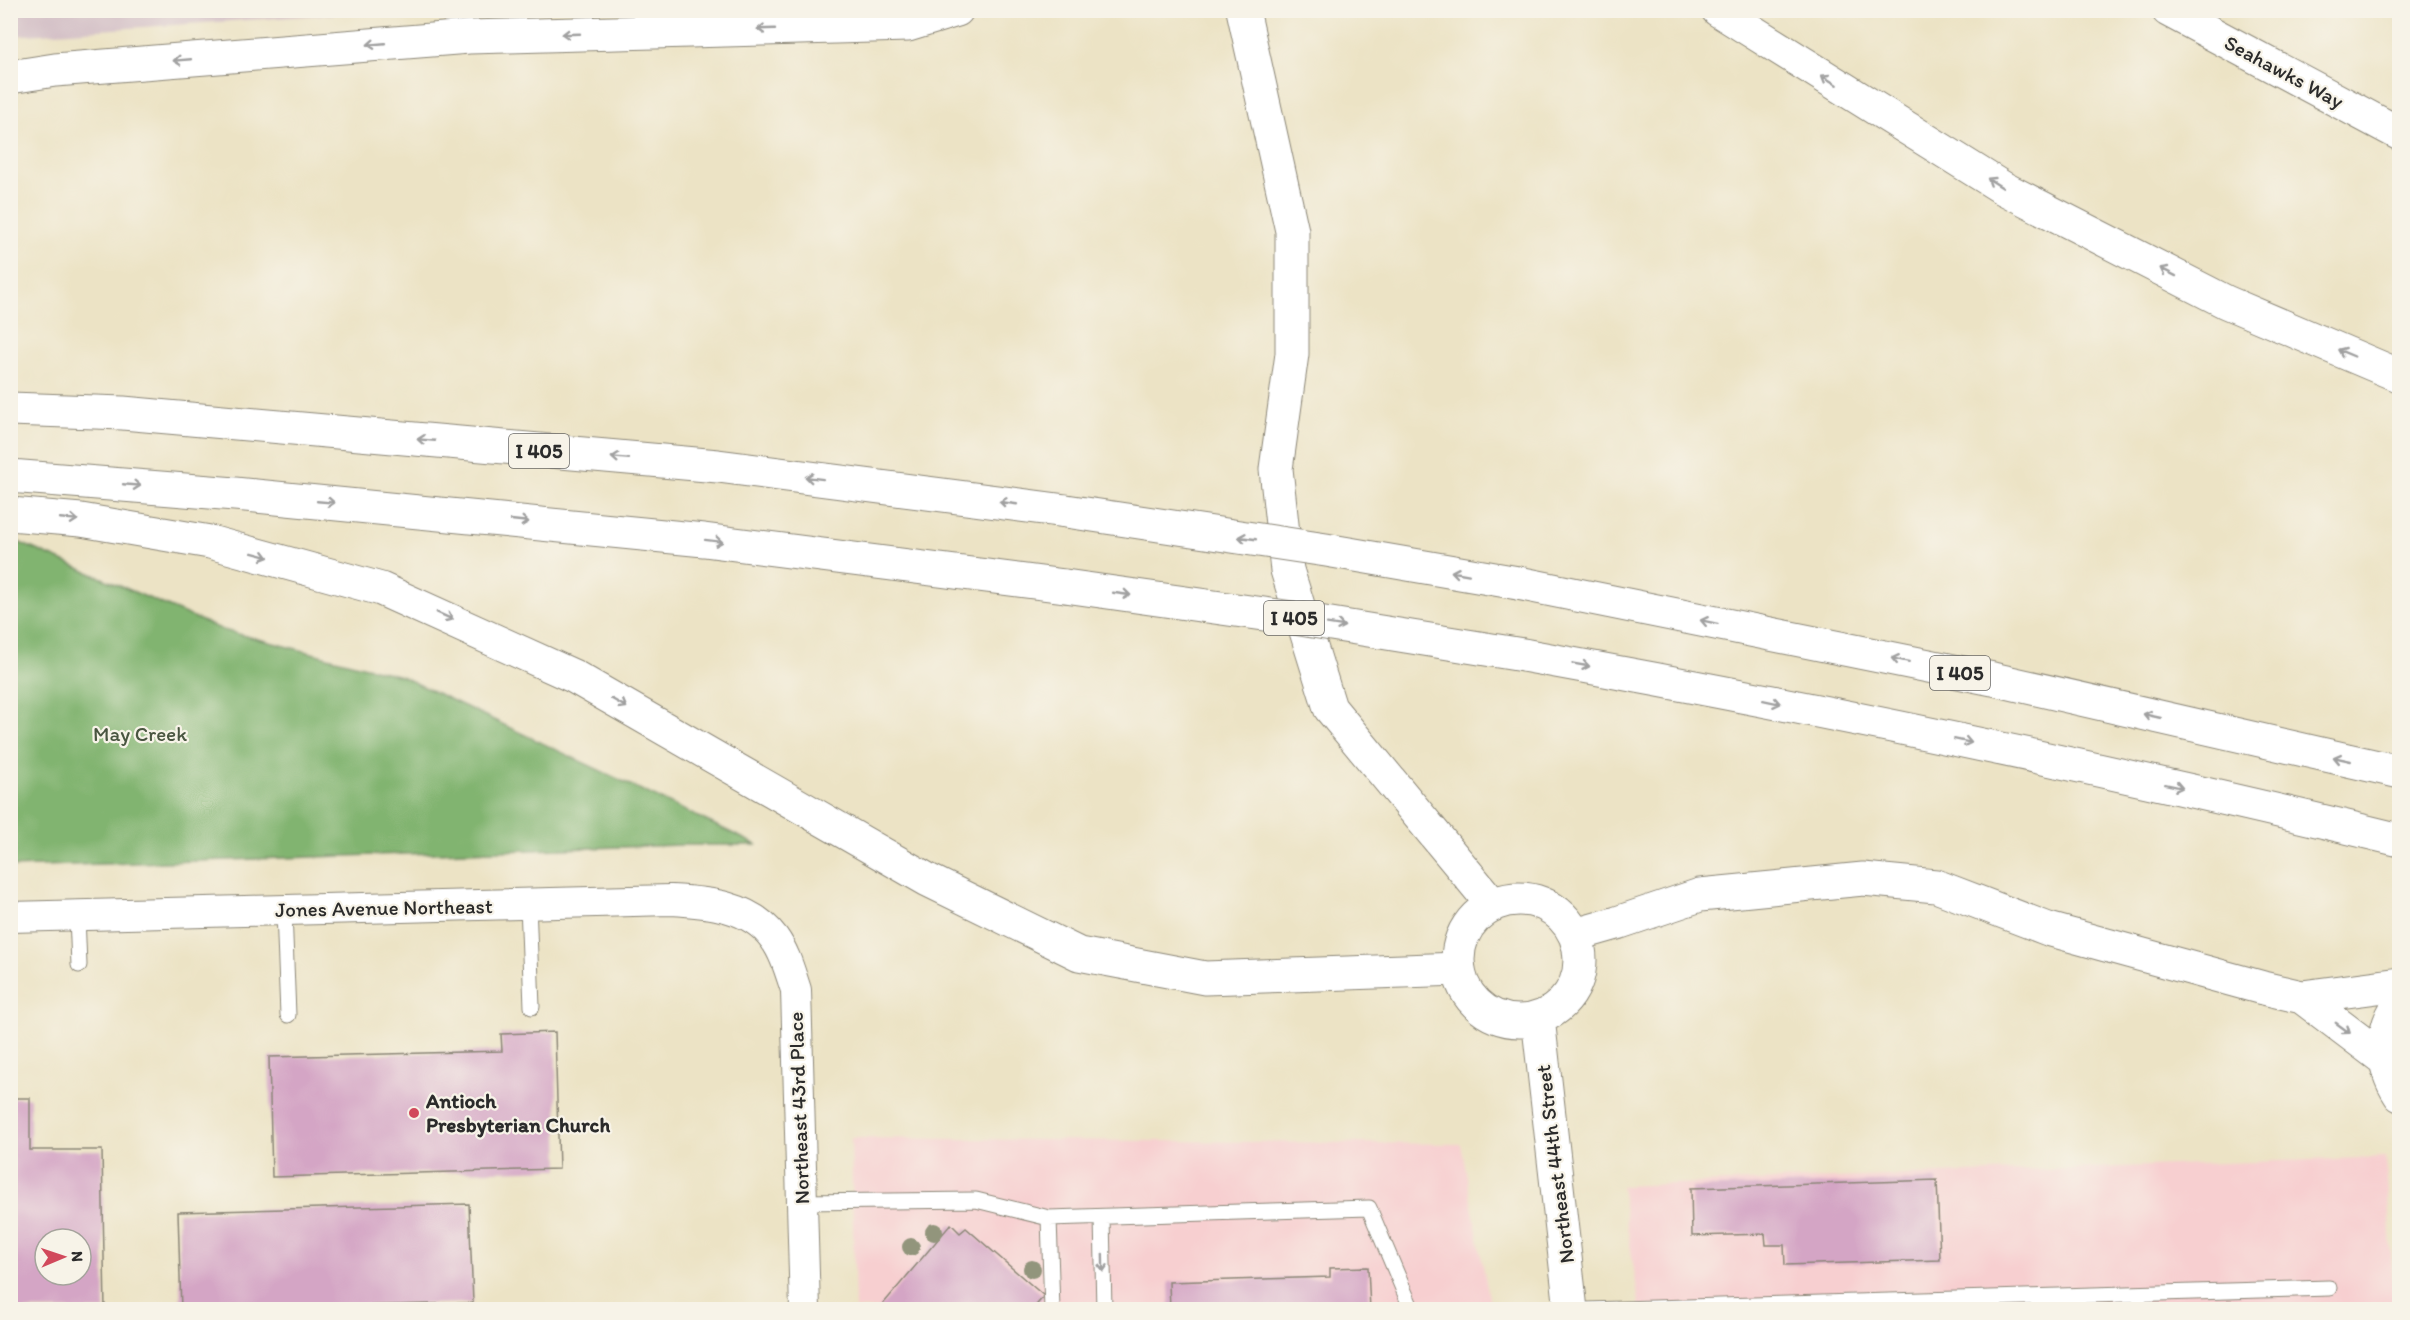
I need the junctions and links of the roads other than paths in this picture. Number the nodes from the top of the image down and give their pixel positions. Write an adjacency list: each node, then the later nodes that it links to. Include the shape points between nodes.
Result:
1 (957, 10): 5 (main road, one-way to 5, via 908,25 469,37 67,69)
2 (1243, 10): 14 (main road, via 1292,231 1292,354 1276,469 1287,570 1330,708)
3 (1718, 10): 7 (main road, one-way to 3, via 2226,302 2003,188)
4 (2168, 10): 6 (main road, Seahawks Way)
5 (10, 77)
6 (2400, 134)
7 (2400, 376)
8 (10, 409): 11 (main road, I 405, one-way to 8, bridge, via 1993,679 1518,583 1326,550 1066,511 718,466 123,413)
9 (10, 476): 12 (main road, I 405, one-way to 12, bridge, via 692,539 1300,619 1676,683 2210,794)
10 (10, 514): 21 (main road, one-way to 21, via 81,520 210,542 381,589 573,676 928,880 1079,954 1206,978)
11 (2400, 772)
12 (2400, 840)
13 (528, 904): 15 (street, Jones Avenue Northeast); 18 (street, Jones Avenue Northeast, via 702,901 729,907); 25 (lane)
14 (1493, 905): 19 (main road, via 1512,899 1549,906 1565,919); 21 (main road, via 1465,931)
15 (284, 910): 16 (street, Jones Avenue Northeast); 26 (lane)
16 (77, 916): 17 (street, Jones Avenue Northeast); 20 (lane)
17 (10, 917)
18 (754, 920): 30 (street, Northeast 43rd Place, via 773,936 796,990)
19 (1575, 935): 23 (main road, via 1700,895 1863,879 1936,886 2048,929); 27 (main road, via 1580,955 1578,975 1570,994 1557,1009)
20 (79, 964)
21 (1459, 969): 27 (main road, via 1466,989 1479,1006 1497,1017 1517,1021)
22 (2400, 984): 23 (main road)
23 (2302, 997): 28 (main road, one-way to 28)
24 (2400, 1003): 28 (main road, via 2385,1036)
25 (532, 1007)
26 (288, 1015)
27 (1538, 1018): 38 (main road, Northeast 44th Street)
28 (2384, 1059): 29 (main road)
29 (2400, 1095)
30 (802, 1202): 32 (lane, via 976,1200); 34 (street, Northeast 43rd Place)
31 (1102, 1216): 32 (lane); 36 (lane, one-way to 36); 37 (lane, via 1370,1208)
32 (1049, 1218): 35 (lane)
33 (2329, 1288): 39 (lane)
34 (805, 1310)
35 (1052, 1310)
36 (1104, 1310)
37 (1412, 1310)
38 (1571, 1310)
39 (1587, 1310)

